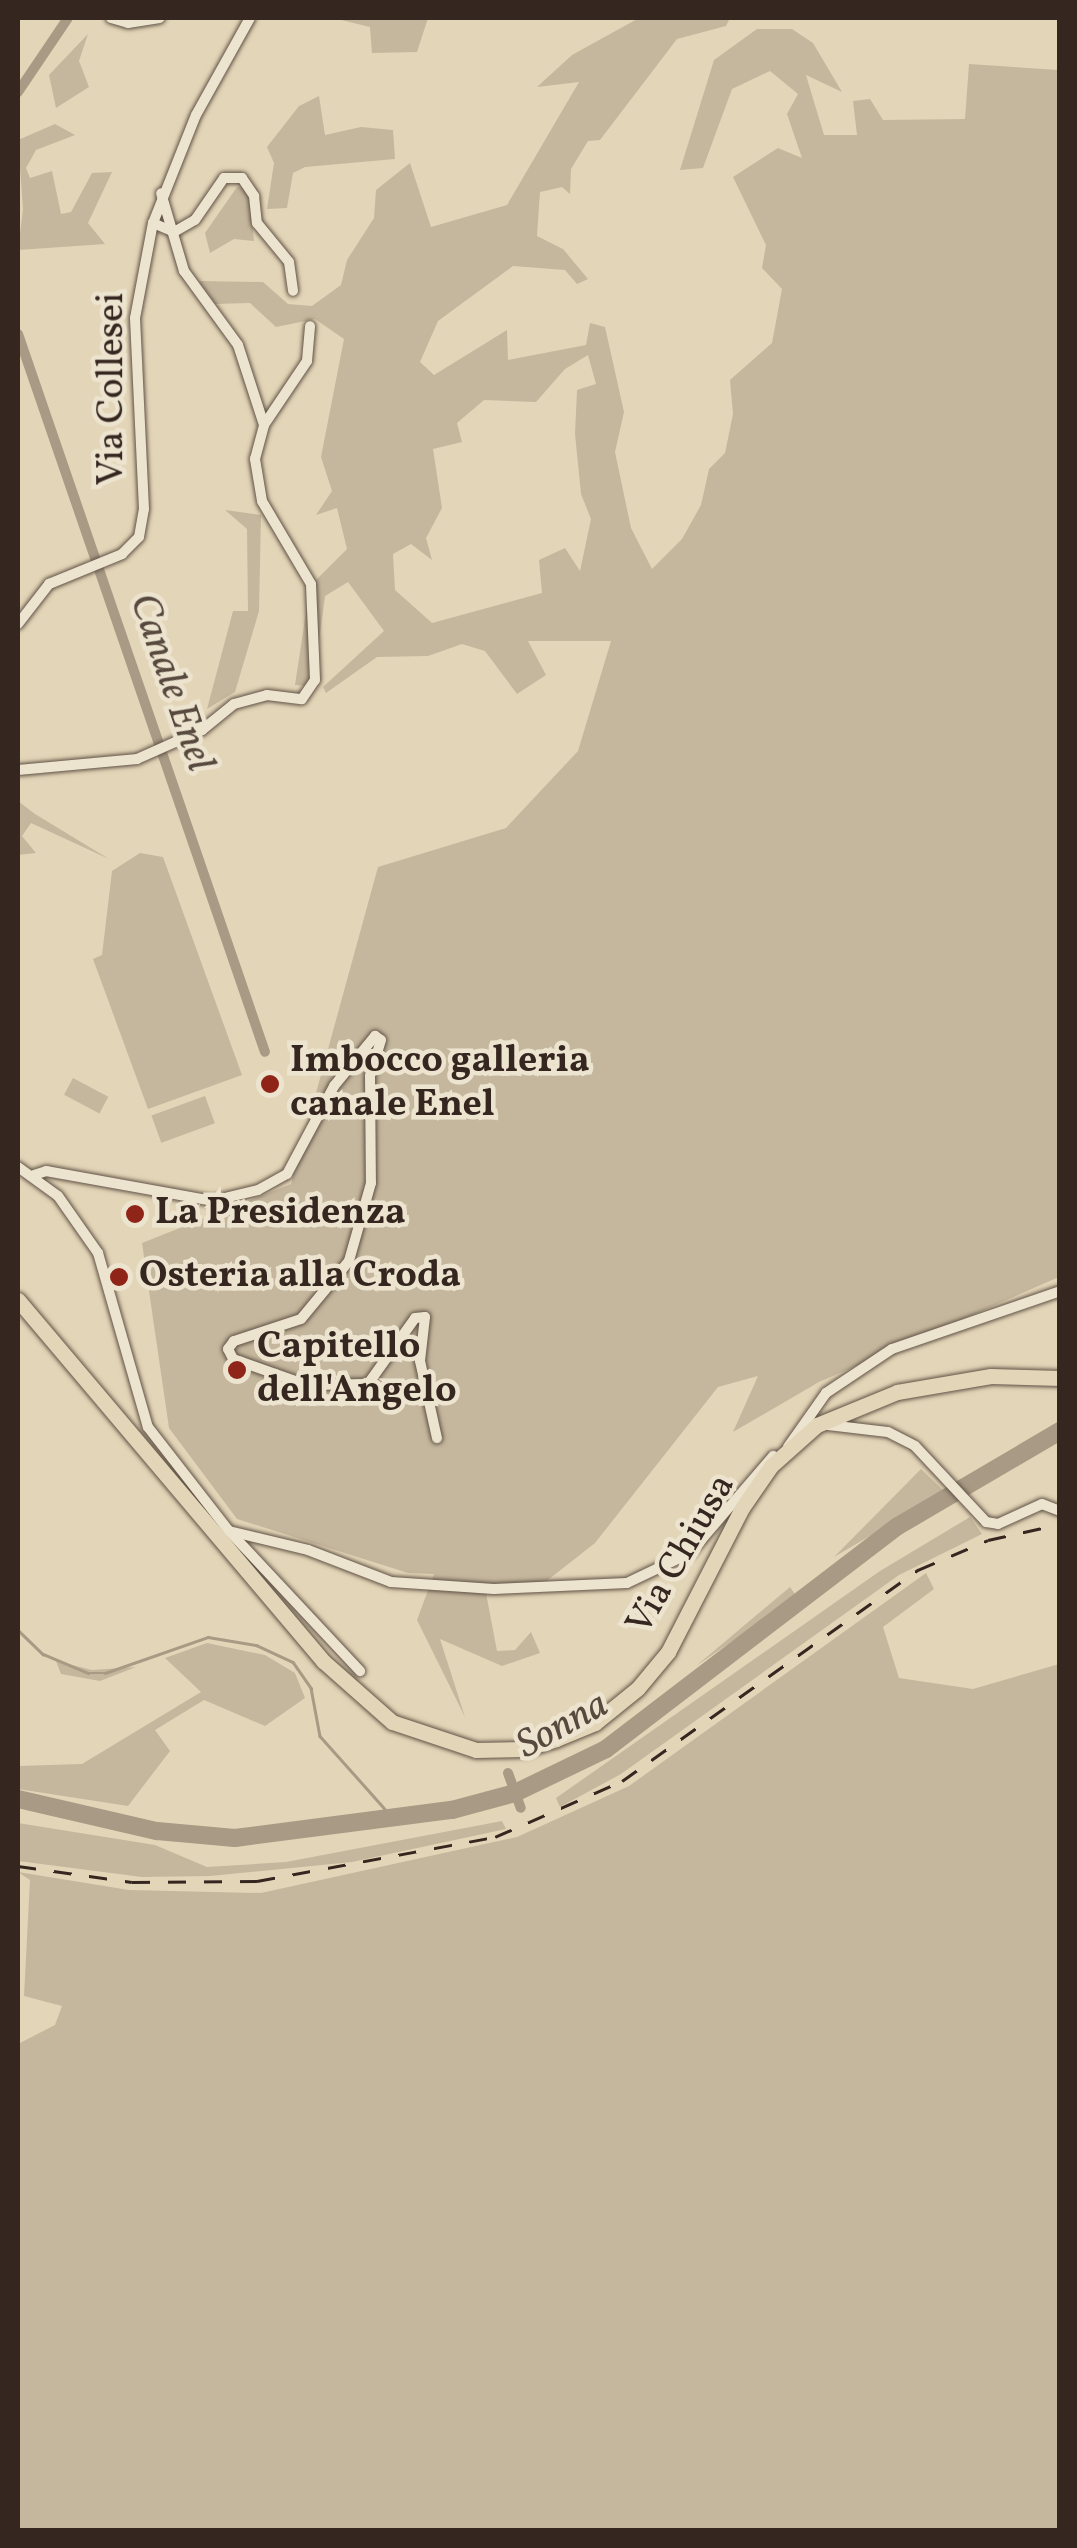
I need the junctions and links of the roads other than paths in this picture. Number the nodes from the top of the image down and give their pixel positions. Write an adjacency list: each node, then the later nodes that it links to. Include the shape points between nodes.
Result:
1 (111, 18): 2 (street)
2 (160, 18)
3 (250, 18): 4 (street, Via Collesei)
4 (161, 193): 5 (street, Via Collesei); 6 (street)
5 (153, 223): 6 (street); 10 (street, Via Collesei, via 135,318 143,524 133,547 42,589)
6 (174, 232): 7 (street, via 194,220 224,178 242,178 254,196 256,223 289,262); 9 (street, via 184,271 238,345)
7 (293, 291)
8 (310, 326): 9 (street, via 308,361)
9 (264, 425): 11 (street, via 255,460 262,501 311,584 315,680 302,699 267,695 234,704 178,743 137,759)
10 (18, 624)
11 (18, 770)
12 (19, 1164): 13 (street)
13 (34, 1174): 18 (street, via 212,1202 258,1190 286,1174 334,1086 375,1036 381,1040 370,1076 371,1184 349,1261 300,1319 234,1341 228,1349 234,1358 307,1385 358,1386 379,1376 416,1318 426,1318 420,1361); 21 (street, via 98,1253 148,1427)
14 (1060, 1291): 19 (street, via 892,1349 826,1393)
15 (18, 1300): 19 (main road, Via Chiusa, via 312,1649 392,1722 476,1750 524,1749 556,1739 595,1723 638,1688 668,1652 742,1508)
16 (1060, 1378): 17 (main road, Via Chiusa, via 1035,1373 897,1392)
17 (816, 1425): 19 (main road, Via Chiusa); 20 (street, via 888,1432 998,1524 1042,1504)
18 (437, 1438)
19 (789, 1447): 21 (street, via 754,1472 690,1553 628,1583 494,1589 391,1582 308,1550)
20 (1060, 1511)
21 (228, 1531): 22 (street)
22 (360, 1671)

